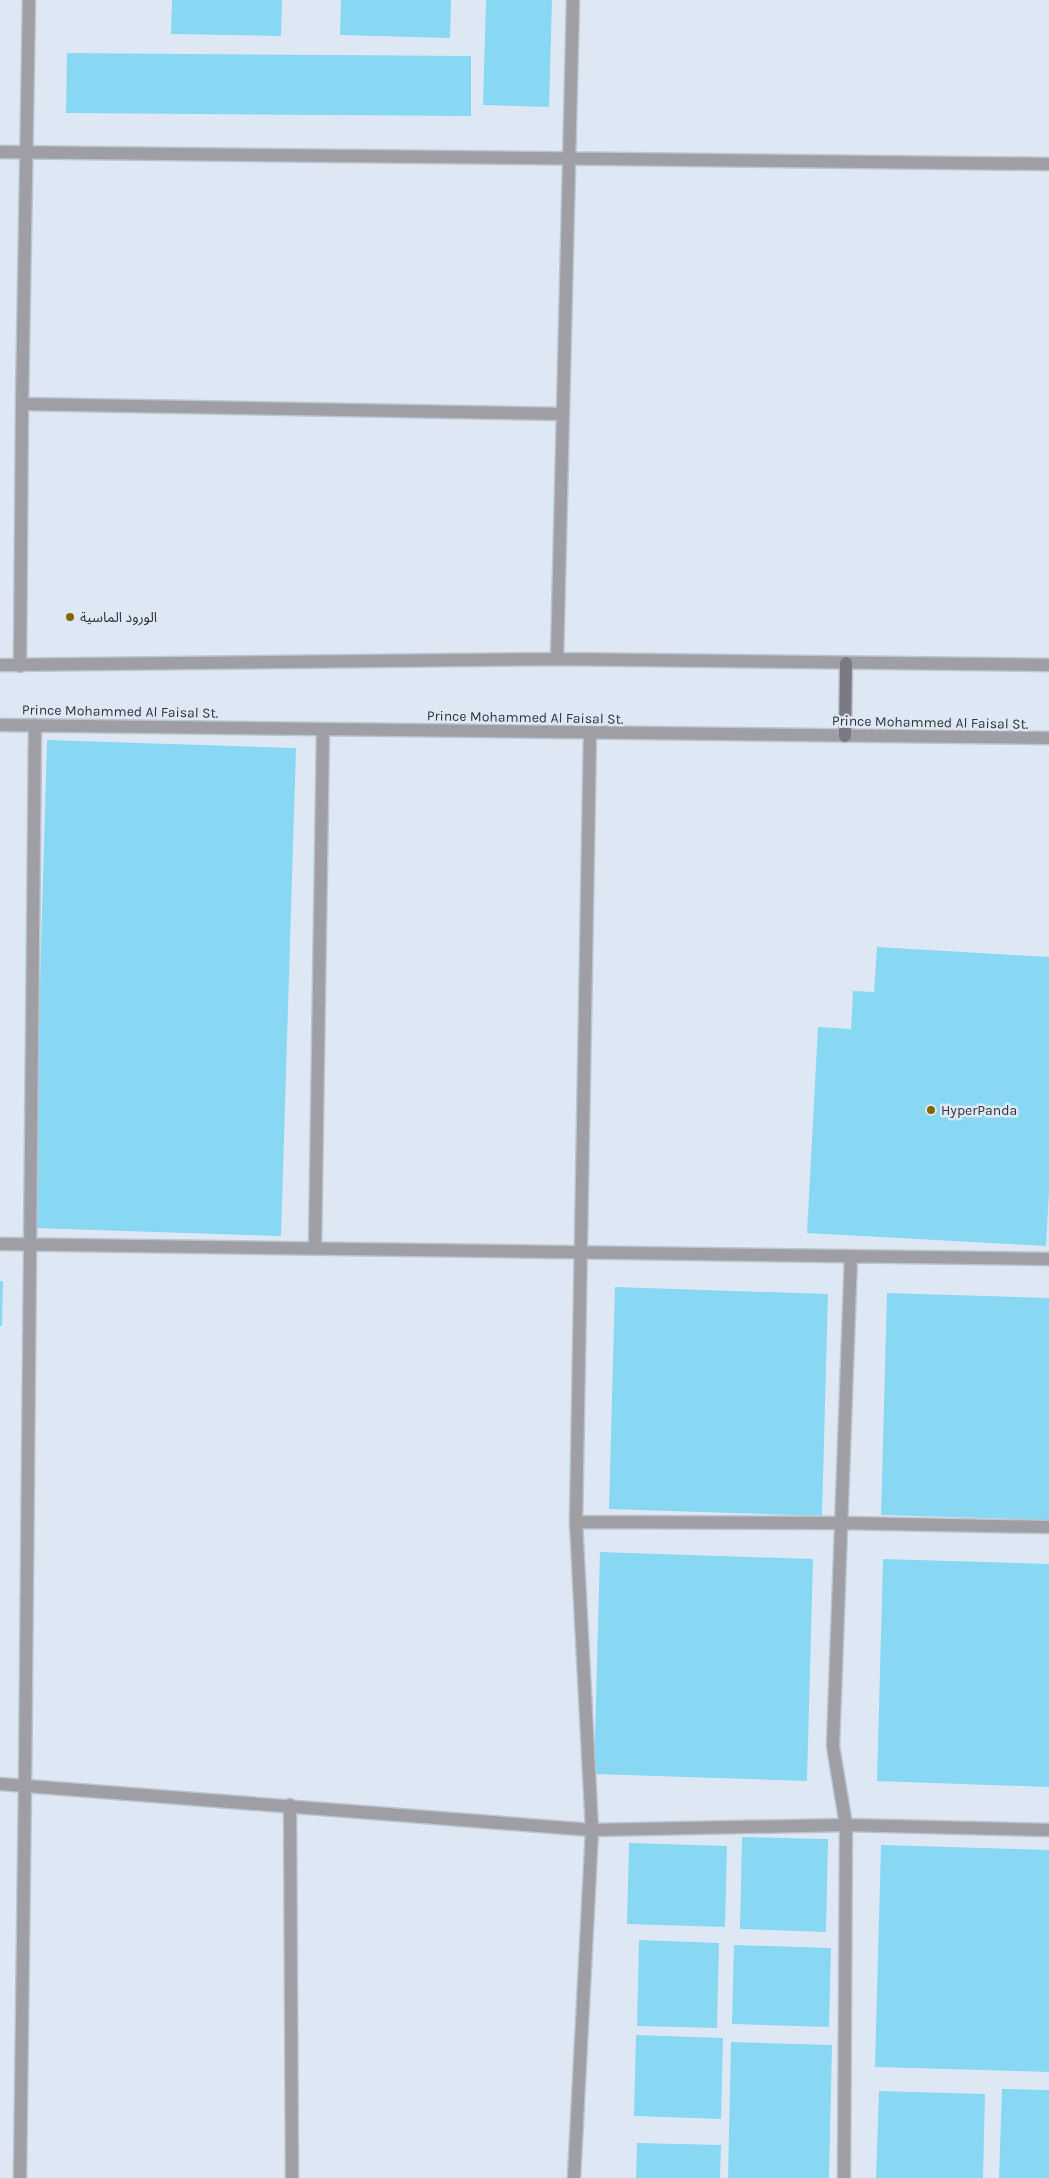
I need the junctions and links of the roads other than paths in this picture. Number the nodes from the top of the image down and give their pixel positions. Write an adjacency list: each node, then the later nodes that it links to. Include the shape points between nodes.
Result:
1 (29, 0): 4 (street)
2 (573, 0): 5 (street)
3 (0, 152): 4 (street)
4 (26, 152): 5 (street); 7 (street)
5 (569, 158): 6 (street); 8 (street)
6 (1049, 164)
7 (22, 404): 8 (street); 12 (street)
8 (563, 414): 9 (street)
9 (557, 659): 10 (street); 12 (street)
10 (846, 663): 13 (street); 18 (street)
11 (0, 665): 12 (street)
12 (20, 666)
13 (1049, 666)
14 (0, 725): 15 (street, Prince Mohammed Al Faisal St.)
15 (35, 725): 16 (street, Prince Mohammed Al Faisal St.); 21 (street)
16 (323, 729): 17 (street, Prince Mohammed Al Faisal St.); 22 (street)
17 (590, 732): 18 (street, Prince Mohammed Al Faisal St.); 23 (street)
18 (845, 736): 19 (street, Prince Mohammed Al Faisal St.)
19 (1049, 738)
20 (0, 1244): 21 (street)
21 (31, 1245): 22 (street); 30 (street)
22 (315, 1248): 23 (street)
23 (581, 1252): 24 (street); 26 (street)
24 (851, 1256): 25 (street); 27 (street)
25 (1049, 1259)
26 (576, 1522): 27 (street); 33 (street)
27 (841, 1523): 28 (street); 32 (street, via 833,1746)
28 (1049, 1527)
29 (0, 1784): 30 (street)
30 (25, 1784): 31 (street); 35 (street)
31 (290, 1805): 33 (street); 36 (street)
32 (846, 1825): 33 (street); 34 (street); 38 (street)
33 (592, 1830): 37 (street)
34 (1049, 1830)
35 (20, 2178)
36 (292, 2178)
37 (574, 2178)
38 (844, 2178)

